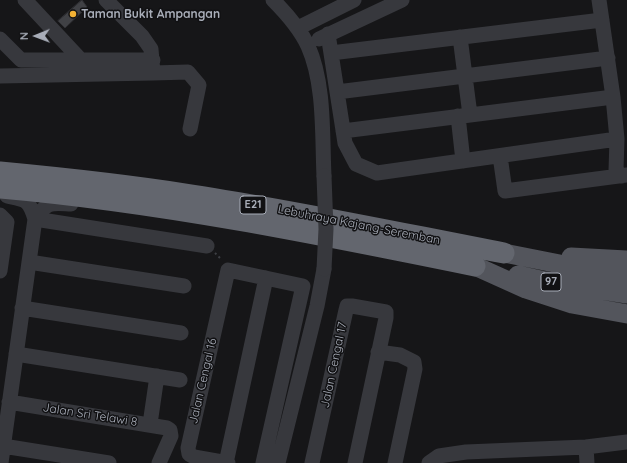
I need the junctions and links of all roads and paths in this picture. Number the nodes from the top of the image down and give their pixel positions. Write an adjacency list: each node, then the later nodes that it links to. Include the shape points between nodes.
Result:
1 (25, 0): 16 (street)
2 (106, 0): 17 (street, via 142,36 151,49)
3 (273, 0): 9 (street)
4 (354, 0): 7 (street)
5 (402, 0): 10 (street)
6 (599, 0): 8 (street)
7 (332, 5): 9 (street)
8 (602, 20): 11 (street); 15 (street)
9 (298, 28): 13 (street)
10 (328, 34): 13 (street); 14 (street)
11 (460, 37): 14 (street); 19 (street)
12 (0, 39): 16 (street, via 21,60)
13 (308, 46): 65 (street, bridge, via 316,66 321,106 326,229 324,269)
14 (331, 53): 20 (street)
15 (608, 58): 19 (street); 21 (street)
16 (81, 60): 17 (street)
17 (153, 67): 18 (street); 23 (street, via 188,72 199,85)
18 (0, 76)
19 (465, 76): 20 (street); 22 (street)
20 (337, 92): 24 (street)
21 (613, 97): 22 (street); 25 (street)
22 (464, 116): 24 (street); 27 (street)
23 (190, 129)
24 (343, 131): 27 (street, via 345,142 356,164 377,173)
25 (617, 139): 26 (street); 29 (street, via 616,170)
26 (500, 156): 27 (street); 29 (street, via 505,191)
27 (463, 161)
28 (0, 172): 36 (highway, Lebuhraya Kajang-Seremban / E21, via 192,194)
29 (624, 176)
30 (0, 188): 32 (highway, Lebuhraya Kajang-Seremban / E21)
31 (0, 194): 34 (street, via 23,199 30,205)
32 (154, 206): 34 (street, via 51,203 44,207); 40 (highway, Lebuhraya Kajang-Seremban / E21, via 344,239)
33 (4, 219): 37 (street)
34 (35, 219): 35 (street); 39 (street)
35 (207, 246): 41 (path, via 219,256)
36 (504, 253): 38 (main road); 43 (main road, 97)
37 (1, 254): 42 (street)
38 (627, 260)
39 (29, 262): 45 (street); 47 (street)
40 (475, 266): 46 (main road, 97, via 545,281); 48 (main road, via 526,289 572,304)
41 (228, 270): 44 (street); 63 (street, Jalan Cengal 16, via 188,448 189,454 194,457)
42 (0, 271)
43 (627, 276)
44 (266, 278): 63 (street); 64 (street, via 304,286)
45 (184, 286)
46 (627, 294)
47 (22, 308): 49 (street); 51 (street)
48 (627, 314)
49 (181, 333)
50 (378, 352): 66 (street, Jalan Cengal 17, via 386,312 348,306); 67 (street); 68 (street, via 400,355 414,362 415,370)
51 (16, 354): 52 (street); 54 (street)
52 (157, 376): 53 (street); 55 (street)
53 (180, 380)
54 (9, 402): 55 (street, Jalan Sri Telawi 8); 57 (street)
55 (150, 424): 62 (street, Jalan Sri Telawi 8, via 170,430 171,436)
56 (627, 442): 58 (street)
57 (3, 446): 60 (street); 61 (street)
58 (586, 447): 59 (street); 70 (street)
59 (466, 457): 69 (street, via 440,456)
60 (1, 463)
61 (109, 463)
62 (159, 463)
63 (227, 463)
64 (263, 463)
65 (278, 463)
66 (312, 463)
67 (355, 463)
68 (395, 463)
69 (429, 463)
70 (588, 463)

